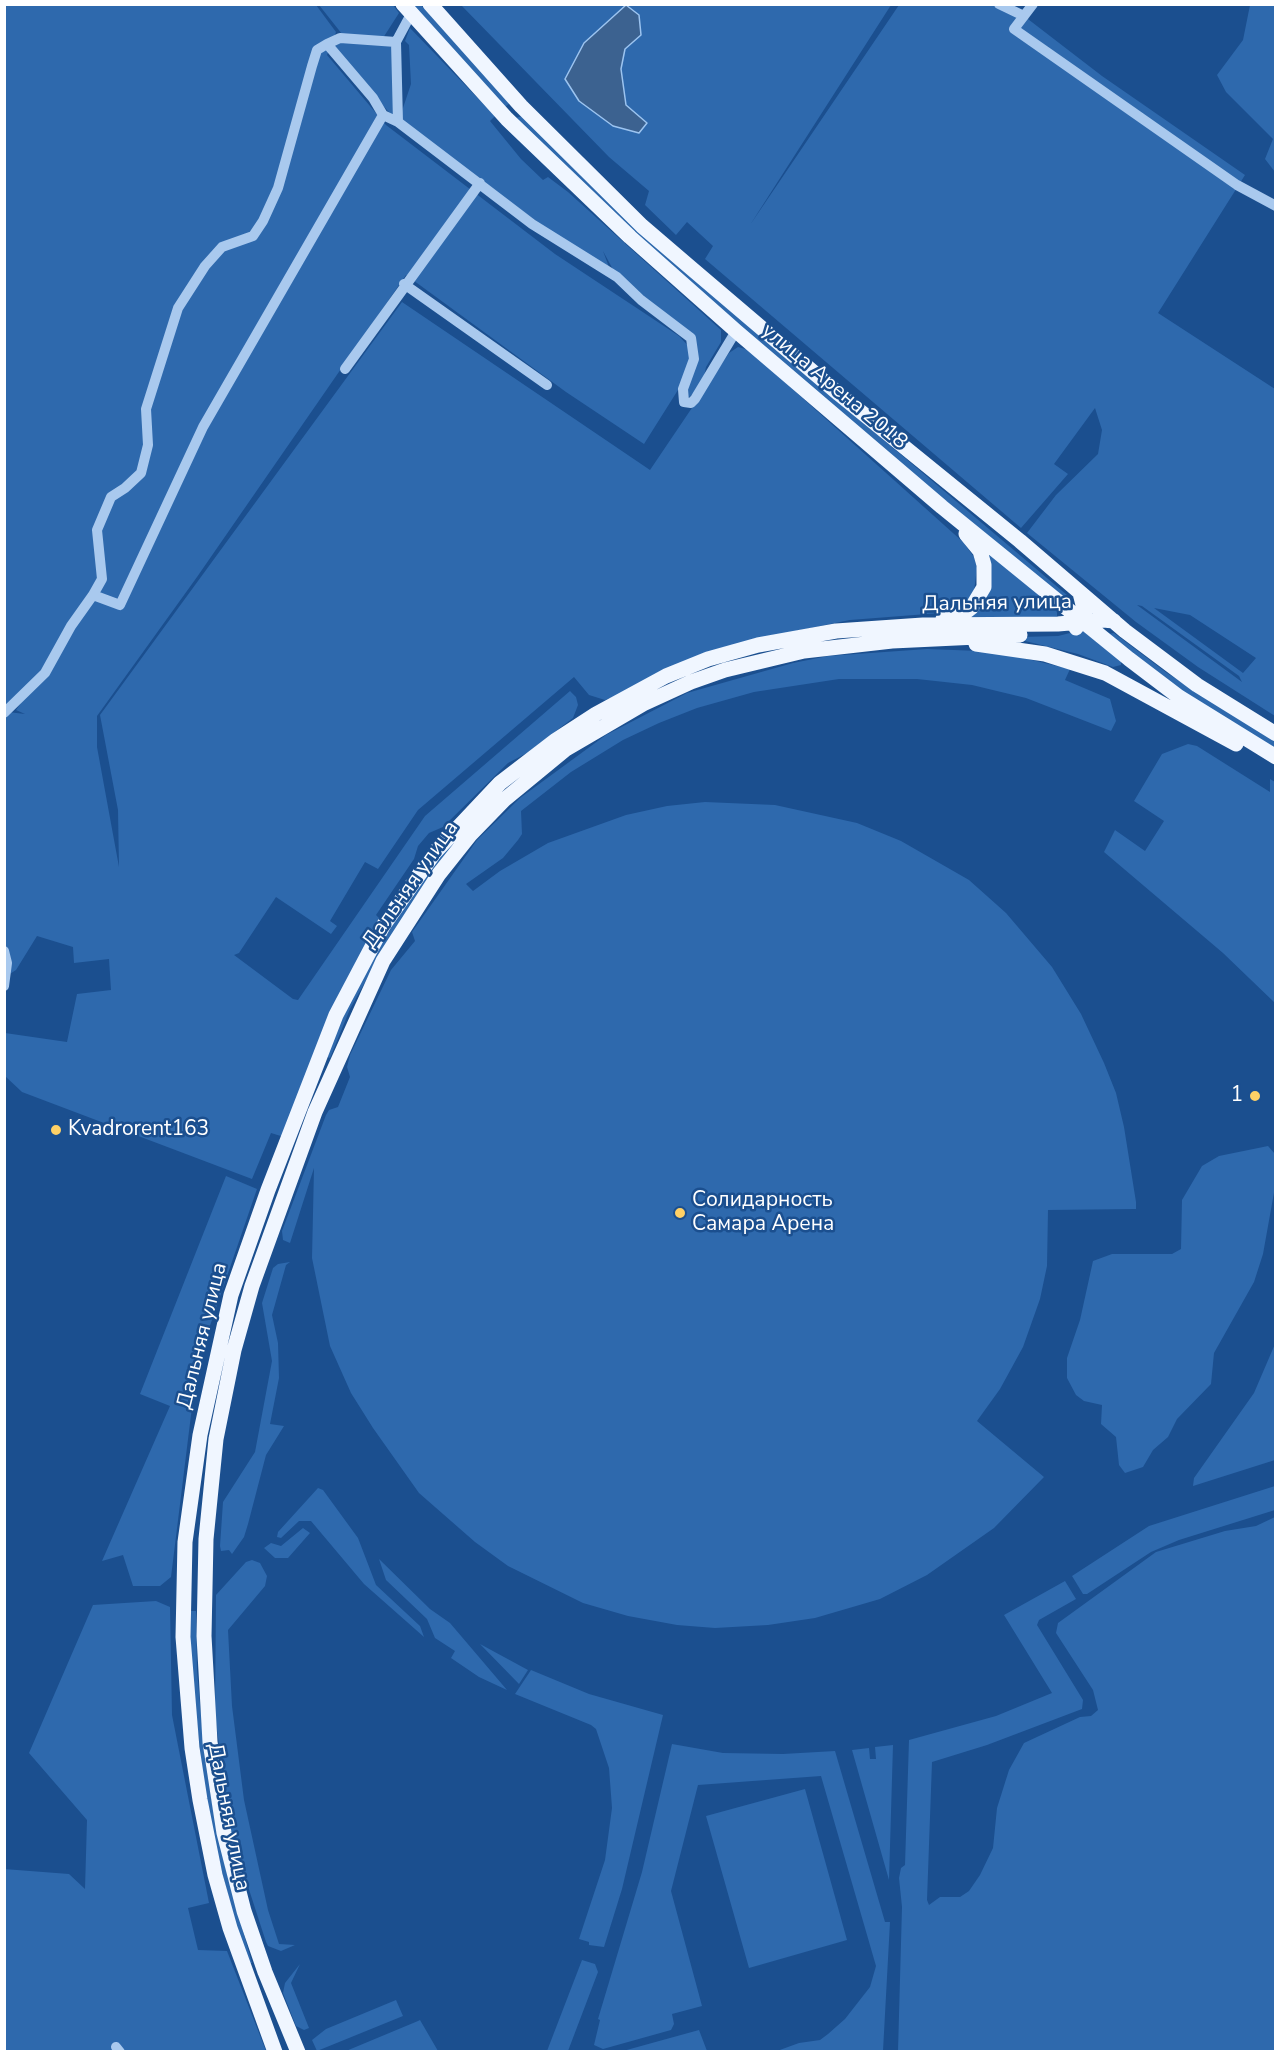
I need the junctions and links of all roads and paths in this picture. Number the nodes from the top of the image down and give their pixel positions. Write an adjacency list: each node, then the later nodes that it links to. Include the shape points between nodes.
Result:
1 (430, 4): 17 (main road, улица Арена 2018, via 513,99 642,226)
2 (999, 4): 5 (street)
3 (1034, 4): 5 (street)
4 (407, 10): 6 (street); 13 (main road, улица Арена 2018, via 507,119)
5 (1024, 16): 11 (street, via 1014,29 1237,185)
6 (396, 42): 7 (street, via 340,38); 9 (street)
7 (327, 44): 8 (street); 18 (street, via 317,50 278,188 263,221 253,236 222,247 178,308 146,409 148,445 141,472 111,497 97,530 102,579)
8 (383, 115): 9 (street); 18 (street, via 202,427 120,604)
9 (398, 122): 10 (street, via 417,140)
10 (480, 183): 12 (street); 13 (street, via 532,224 617,277 691,338 694,359 683,389 684,402 694,399)
11 (1275, 206)
12 (405, 284): 14 (street); 15 (street)
13 (736, 332): 16 (main road, улица Арена 2018)
14 (345, 369)
15 (547, 385)
16 (942, 507): 19 (main road, улица Арена 2018); 21 (main road, via 972,541 984,565 984,587 972,607 951,619 869,623)
17 (1080, 593): 19 (main road, via 1085,614); 20 (main road, улица Арена 2018)
18 (93, 595): 23 (street, via 45,673)
19 (1082, 621): 20 (main road); 21 (main road, Дальняя улица); 22 (main road, Дальняя улица, via 1075,629 1053,634); 25 (main road, улица Арена 2018, via 1179,697)
20 (1114, 621): 24 (main road, улица Арена 2018, via 1197,684)
21 (836, 631): 27 (main road, Дальняя улица, via 758,645 666,676 556,740 500,783)
22 (892, 641): 26 (main road, via 1015,648 1075,662 1136,688); 27 (main road, Дальняя улица, via 804,651 691,682 643,704 566,749 504,800)
23 (4, 713)
24 (1275, 734)
25 (1275, 757)
26 (1275, 767)
27 (478, 816): 30 (main road, Дальняя улица, via 435,852 383,926 336,1016); 31 (main road, Дальняя улица, via 383,961)
28 (4, 951): 29 (street)
29 (4, 986)
30 (311, 1076): 31 (main road); 32 (main road, Дальняя улица)
31 (327, 1084): 33 (main road, Дальняя улица)
32 (249, 1242): 33 (main road); 34 (main road, Дальняя улица, via 231,1296)
33 (265, 1248): 35 (main road, Дальняя улица, via 234,1350)
34 (200, 1435): 35 (main road); 36 (main road, Дальняя улица)
35 (216, 1439): 37 (main road, Дальняя улица)
36 (184, 1574): 37 (main road); 39 (main road, Дальняя улица, via 183,1637 192,1748 215,1875)
37 (204, 1574): 38 (main road, Дальняя улица, via 207,1695 215,1781 235,1880)
38 (265, 1972): 39 (main road); 41 (main road, Дальняя улица)
39 (247, 1979): 40 (main road, Дальняя улица)
40 (275, 2052)
41 (298, 2052)

